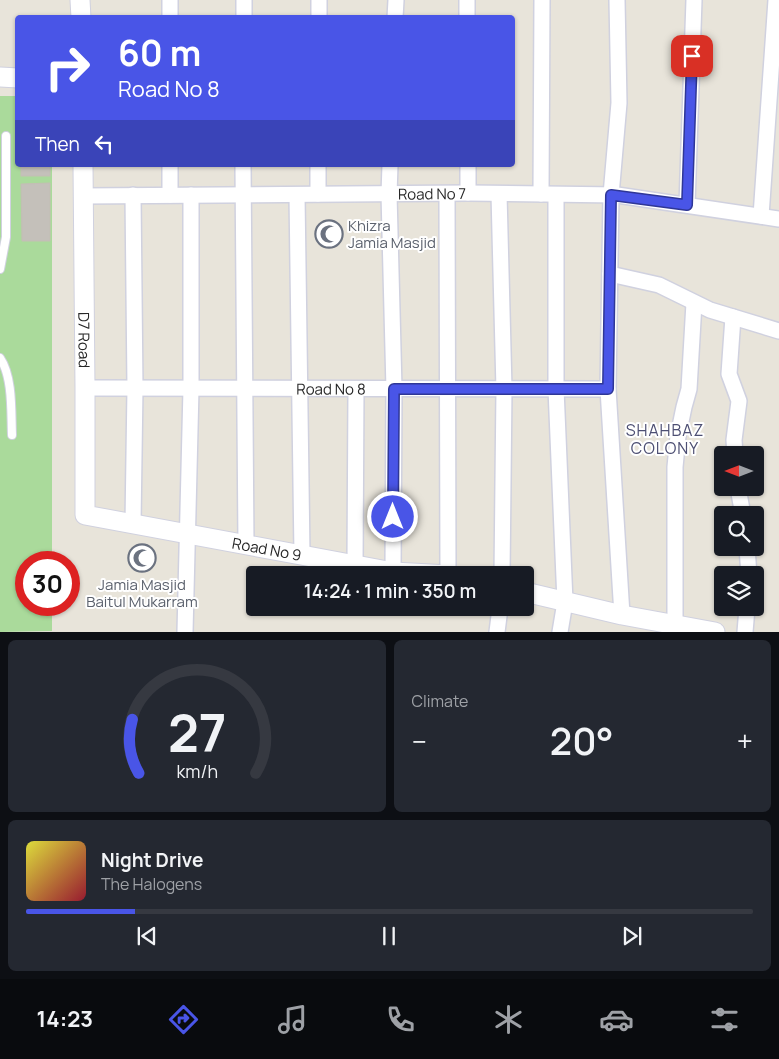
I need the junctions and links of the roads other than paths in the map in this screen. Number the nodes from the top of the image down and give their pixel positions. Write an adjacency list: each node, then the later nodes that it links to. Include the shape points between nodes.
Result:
1 (80, 0): 11 (street)
2 (170, 0): 12 (street)
3 (244, 0): 13 (street)
4 (319, 0): 14 (street)
5 (396, 0): 15 (street)
6 (467, 0): 16 (street)
7 (542, 0): 31 (street)
8 (617, 0): 35 (street, via 619,103)
9 (694, 0): 39 (street)
10 (776, 0): 40 (street)
11 (81, 15)
12 (170, 15)
13 (244, 15)
14 (319, 15)
15 (396, 15)
16 (467, 15)
17 (0, 77): 18 (street)
18 (15, 78)
19 (6, 136): 42 (lane, via 6,237)
20 (83, 167): 36 (street, D7 Road)
21 (170, 167): 38 (street)
22 (243, 167): 33 (street)
23 (318, 167): 26 (street)
24 (390, 167): 27 (street)
25 (468, 167): 29 (street)
26 (318, 194): 27 (street, Road No 7); 34 (street, Road No 7)
27 (390, 194): 28 (street, Road No 7); 54 (street)
28 (447, 194): 29 (street, Road No 7); 55 (street)
29 (468, 194): 30 (street, Road No 7)
30 (499, 194): 31 (street, Road No 7); 56 (street)
31 (549, 194): 35 (street, Road No 7); 57 (street)
32 (191, 195): 33 (street, Road No 7); 38 (street, Road No 7); 50 (street)
33 (243, 195): 34 (street, Road No 7); 51 (street)
34 (297, 195): 52 (street)
35 (611, 195): 39 (street, Road No 7); 43 (street)
36 (83, 196): 37 (street, Road No 7); 48 (street, D7 Road)
37 (134, 196): 38 (street, Road No 7); 49 (street)
38 (170, 196)
39 (687, 205): 40 (street, Road No 7)
40 (761, 216): 41 (street, Road No 7)
41 (779, 219)
42 (0, 269)
43 (610, 274): 44 (street, via 659,285); 58 (street)
44 (694, 303): 45 (street); 76 (street, via 689,389 678,436 675,467)
45 (733, 317): 46 (street); 60 (street, via 728,374 739,401)
46 (779, 330)
47 (0, 358): 59 (lane, via 8,379)
48 (85, 388): 49 (street, Road No 8); 61 (street, D7 Road)
49 (135, 388): 50 (street, Road No 8); 62 (street)
50 (191, 388): 51 (street, Road No 8); 63 (street)
51 (245, 388): 52 (street, Road No 8); 64 (street)
52 (300, 389): 53 (street, Road No 8); 65 (street)
53 (356, 389): 54 (street, Road No 8); 66 (street)
54 (394, 389): 55 (street, Road No 8); 68 (street)
55 (448, 389): 56 (street, Road No 8); 69 (street)
56 (504, 389): 57 (street, Road No 8); 70 (street)
57 (556, 389): 58 (street, Road No 8); 72 (street)
58 (608, 389): 73 (street)
59 (12, 435)
60 (734, 446)
61 (85, 515): 62 (street, Road No 9)
62 (132, 524): 63 (street, Road No 9)
63 (188, 534): 64 (street, Road No 9); 77 (street)
64 (246, 545): 65 (street, Road No 9)
65 (302, 555): 66 (street, Road No 9)
66 (355, 565): 67 (street, Road No 9)
67 (360, 566)
68 (393, 566)
69 (449, 566)
70 (502, 566)
71 (534, 594): 72 (street)
72 (565, 602): 73 (street); 79 (street)
73 (622, 614): 76 (street)
74 (499, 616): 78 (street)
75 (746, 616): 81 (street)
76 (676, 628): 80 (street)
77 (185, 632)
78 (497, 632)
79 (560, 632)
80 (715, 632)
81 (745, 632)

